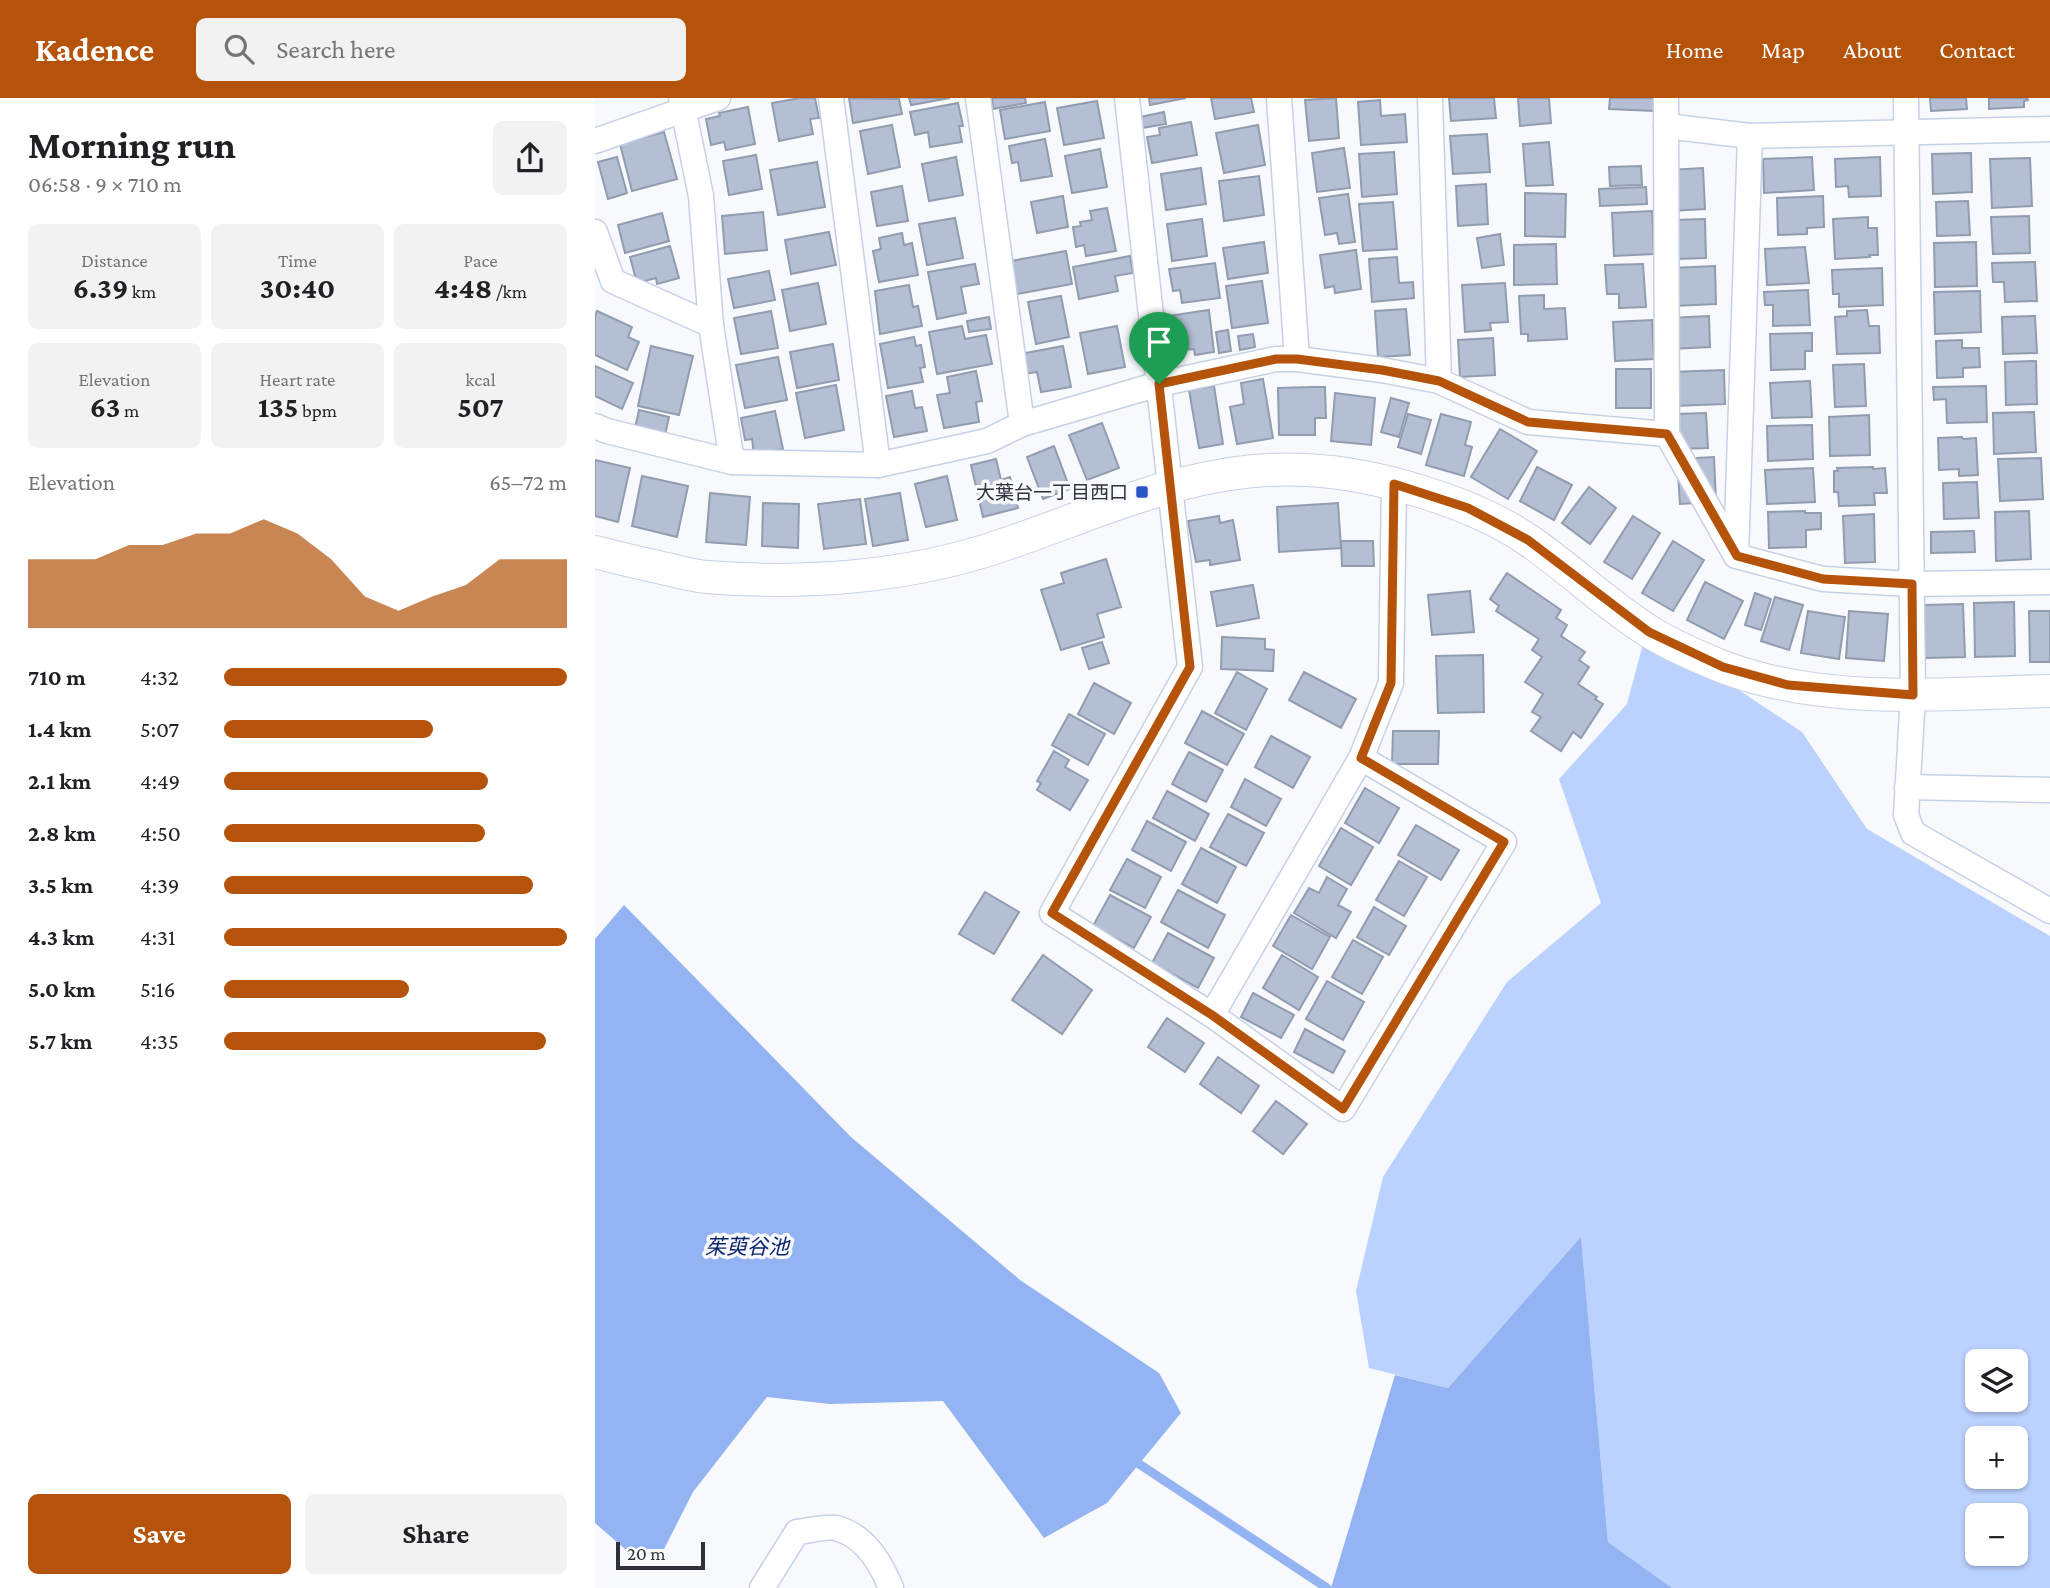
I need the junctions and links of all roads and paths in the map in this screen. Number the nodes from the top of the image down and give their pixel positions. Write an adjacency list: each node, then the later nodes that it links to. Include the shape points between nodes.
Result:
1 (718, 98): 9 (street)
2 (831, 98): 24 (street)
3 (978, 98): 20 (street)
4 (1127, 98): 19 (street)
5 (1279, 98): 17 (street)
6 (1430, 98): 18 (street)
7 (1666, 98): 10 (street)
8 (1906, 98): 12 (street)
9 (683, 104): 14 (street); 16 (street, via 701,196)
10 (1667, 126): 13 (street); 22 (street)
11 (2050, 129): 12 (street)
12 (1906, 133): 13 (street); 30 (street)
13 (1750, 136): 28 (street)
14 (595, 141)
15 (595, 233): 16 (street, via 613,281)
16 (711, 326): 23 (street)
17 (1297, 359): 18 (street); 19 (street, via 1276,359)
18 (1439, 381): 22 (street, via 1528,422)
19 (1159, 384): 20 (street); 26 (street)
20 (1022, 424): 24 (street, via 987,441)
21 (595, 426): 23 (street)
22 (1667, 434): 28 (street)
23 (732, 462): 24 (street)
24 (878, 465)
25 (1394, 484): 26 (street, via 1310,470 1254,469); 32 (street, via 1468,508 1528,540 1649,632 1723,667 1788,685); 33 (street, via 1391,683)
26 (1170, 485): 27 (street, via 1001,546 922,568 813,579 704,577); 37 (street, via 1190,667 1052,913)
27 (595, 552)
28 (1737, 556): 30 (street, via 1823,579)
29 (2050, 582): 30 (street)
30 (1912, 584): 32 (street)
31 (2050, 691): 32 (street)
32 (1913, 695): 34 (street)
33 (1361, 758): 37 (street); 37 (street, via 1504,842 1343,1109)
34 (1907, 787): 35 (street); 36 (street, via 1906,815 1913,833)
35 (2050, 790)
36 (2050, 911)
37 (1212, 1015)
38 (762, 1588): 39 (street, via 797,1532 835,1528 864,1543 884,1569)
39 (891, 1588)

